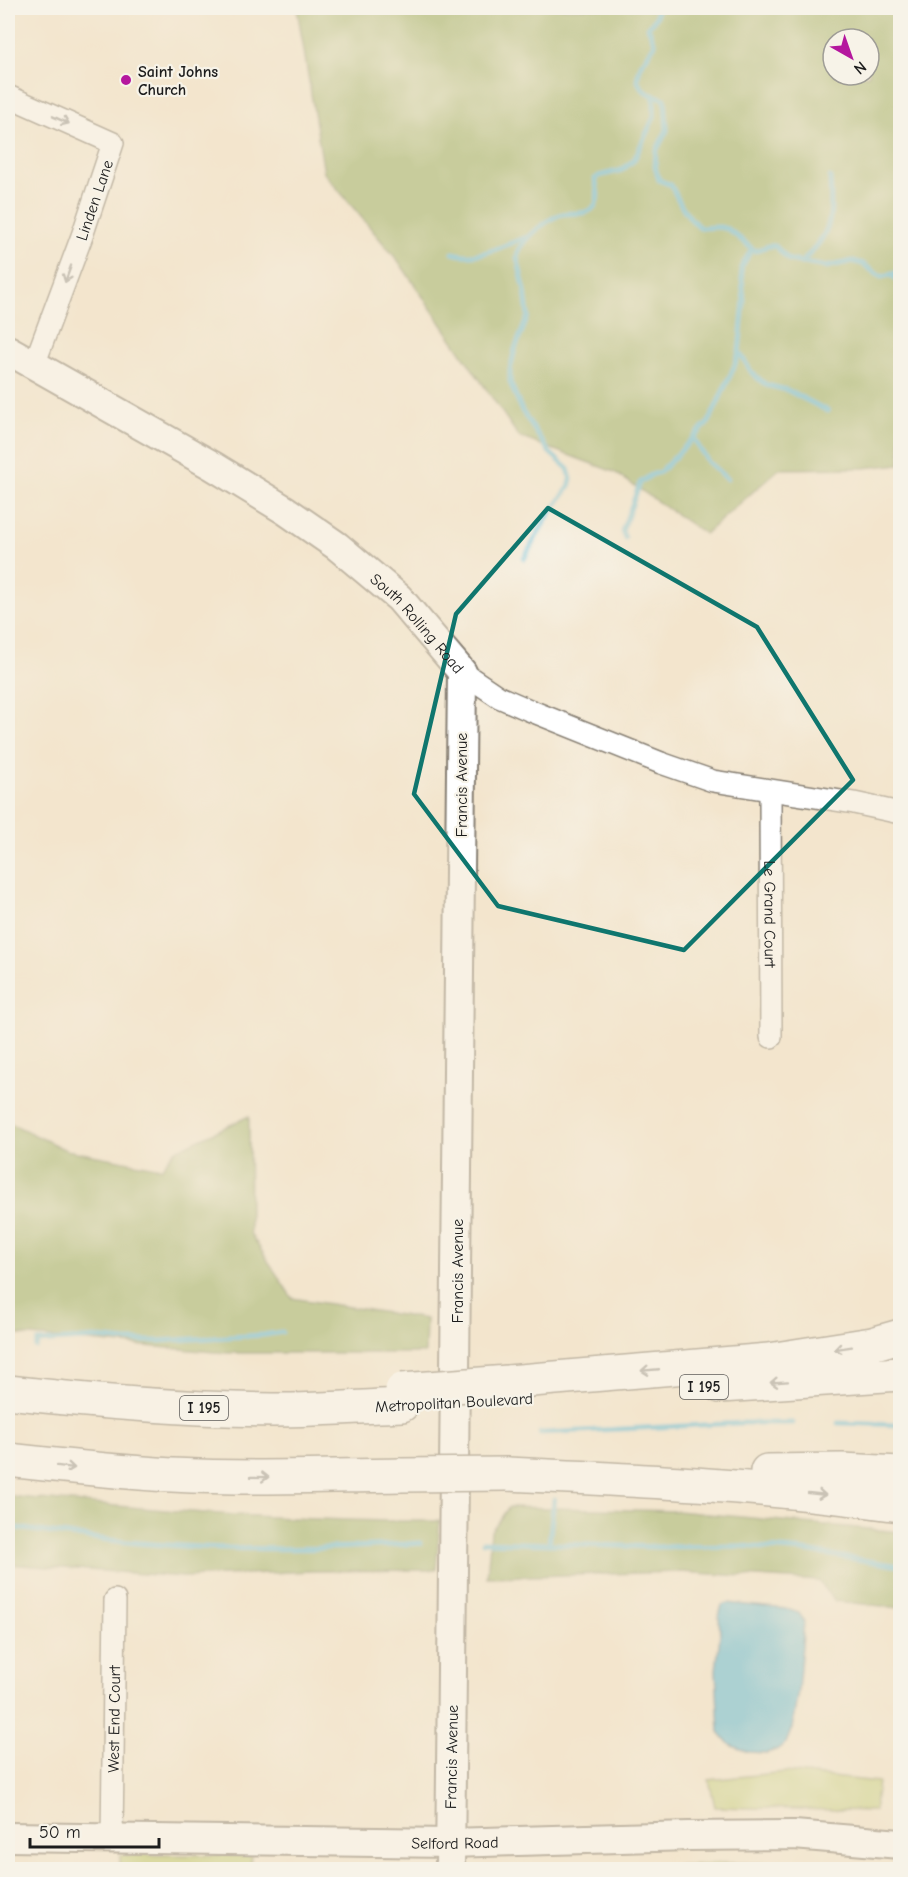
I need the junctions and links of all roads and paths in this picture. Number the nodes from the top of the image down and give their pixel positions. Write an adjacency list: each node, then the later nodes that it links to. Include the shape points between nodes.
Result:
1 (8, 96): 3 (street, Linden Lane, one-way to 3, via 113,143)
2 (8, 350): 3 (street, South Rolling Road)
3 (34, 365): 4 (street, South Rolling Road, via 213,466 337,546 399,598)
4 (462, 672): 5 (street, South Rolling Road, via 499,697 661,763 713,781); 20 (street, Francis Avenue)
5 (770, 791): 6 (street, South Rolling Road); 7 (street, Le Grand Court)
6 (900, 813)
7 (771, 1037)
8 (900, 1336): 10 (highway, one-way to 10, via 769,1360)
9 (900, 1374): 10 (highway, Metropolitan Boulevard / I 195, one-way to 10)
10 (508, 1391): 11 (highway, Metropolitan Boulevard / I 195, via 275,1410 106,1403)
11 (8, 1392)
12 (8, 1460): 14 (highway, one-way to 14, bridge, via 173,1475 270,1478)
13 (900, 1473): 14 (highway, via 842,1470)
14 (507, 1474): 15 (highway, one-way to 15, via 678,1481)
15 (900, 1505)
16 (115, 1600): 18 (street, West End Court)
17 (8, 1838): 18 (street, Selford Road)
18 (112, 1839): 20 (street, Selford Road)
19 (900, 1842): 20 (street, Selford Road, via 794,1835 689,1836)
20 (450, 1856)

